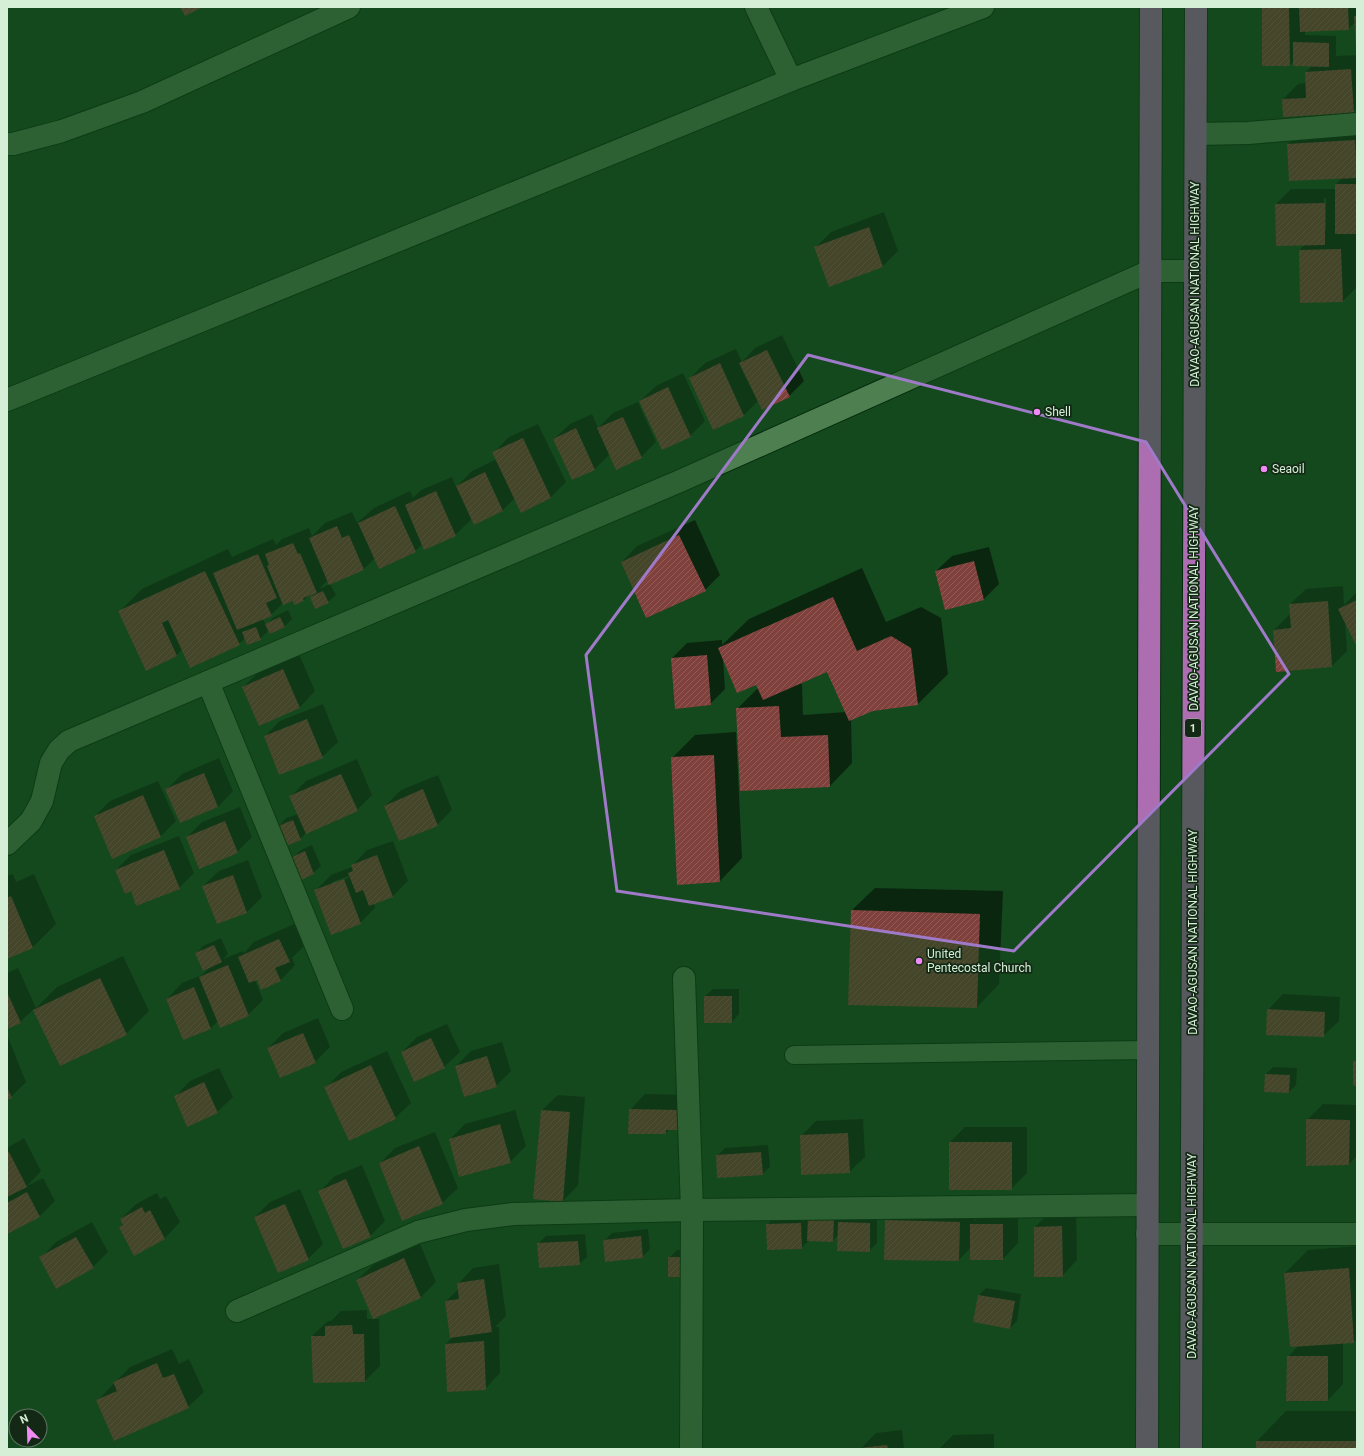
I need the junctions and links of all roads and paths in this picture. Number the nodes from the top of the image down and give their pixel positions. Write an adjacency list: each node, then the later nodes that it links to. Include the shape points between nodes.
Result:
1 (349, 7): 9 (street, via 142,102 62,131)
2 (756, 7): 6 (street)
3 (983, 7): 6 (street)
4 (1151, 7): 10 (highway)
5 (1196, 7): 8 (highway, DAVAO-AGUSAN NATIONAL HIGHWAY / 1)
6 (791, 80): 12 (street)
7 (1357, 124): 8 (street, via 1248,133)
8 (1196, 134): 11 (highway, DAVAO-AGUSAN NATIONAL HIGHWAY / 1)
9 (7, 144)
10 (1150, 271): 11 (street); 13 (street, via 680,481); 17 (highway)
11 (1195, 271): 22 (highway, DAVAO-AGUSAN NATIONAL HIGHWAY / 1)
12 (7, 400)
13 (208, 682): 14 (street, via 69,741 59,750 51,763 42,801 31,821); 16 (street)
14 (7, 844)
15 (684, 978): 20 (street)
16 (342, 1009)
17 (1148, 1050): 18 (lane); 19 (highway)
18 (794, 1055)
19 (1147, 1205): 20 (street); 21 (highway)
20 (692, 1210): 24 (street, via 513,1214 466,1220 418,1232); 25 (street)
21 (1147, 1234): 22 (street); 26 (highway)
22 (1192, 1234): 23 (street); 27 (highway, DAVAO-AGUSAN NATIONAL HIGHWAY / 1)
23 (1357, 1234)
24 (237, 1311)
25 (691, 1449)
26 (1147, 1449)
27 (1191, 1449)

